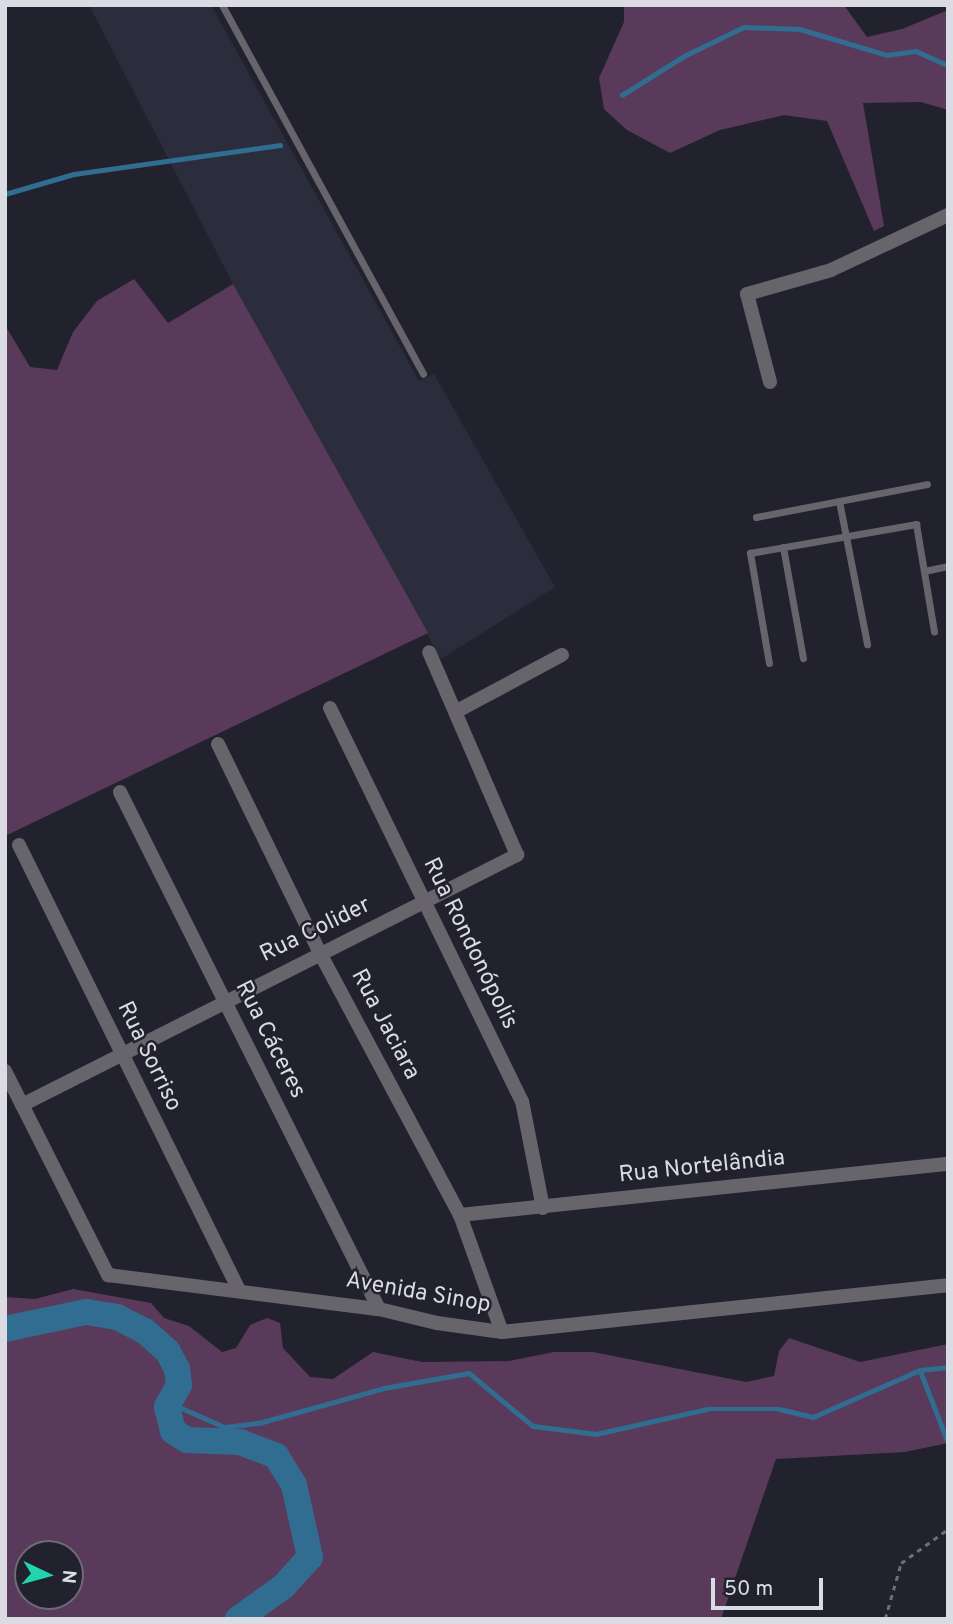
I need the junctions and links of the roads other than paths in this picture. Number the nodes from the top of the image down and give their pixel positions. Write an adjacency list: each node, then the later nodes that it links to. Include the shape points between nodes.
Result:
1 (222, 5): 3 (lane)
2 (948, 215): 4 (street, via 831,270 747,294)
3 (423, 374)
4 (770, 382)
5 (927, 484): 6 (lane)
6 (839, 501): 7 (lane); 8 (lane)
7 (756, 517)
8 (846, 536): 9 (lane); 11 (lane, via 916,524); 13 (lane)
9 (783, 547): 16 (lane); 17 (lane, via 750,553)
10 (948, 566): 11 (lane)
11 (924, 571): 12 (lane)
12 (934, 631)
13 (867, 644)
14 (429, 652): 19 (street)
15 (562, 655): 19 (street)
16 (803, 658)
17 (769, 663)
18 (330, 708): 23 (street, Rua Rondonópolis)
19 (457, 710): 23 (street, Rua Colider, via 517,855)
20 (218, 744): 24 (street, Rua Jaciara)
21 (120, 792): 25 (street, Rua Cáceres)
22 (19, 845): 26 (street, Rua Sorriso)
23 (423, 904): 24 (street, Rua Colider); 30 (street, Rua Rondonópolis, via 522,1101)
24 (321, 955): 25 (street, Rua Colider); 31 (street, Rua Jaciara)
25 (224, 1001): 26 (street, Rua Colider); 34 (street, Rua Cáceres)
26 (121, 1053): 28 (street, Rua Colider); 33 (street, Rua Sorriso)
27 (5, 1071): 28 (street, Avenida Sinop)
28 (22, 1105): 33 (street, Avenida Sinop, via 108,1275)
29 (948, 1164): 30 (street, Rua Nortelândia)
30 (542, 1208): 31 (street, Rua Nortelândia)
31 (460, 1215): 35 (street, Rua Jaciara)
32 (948, 1285): 35 (street, Avenida Sinop)
33 (238, 1289): 34 (street, Avenida Sinop)
34 (379, 1309): 35 (street, Avenida Sinop)
35 (502, 1332)

